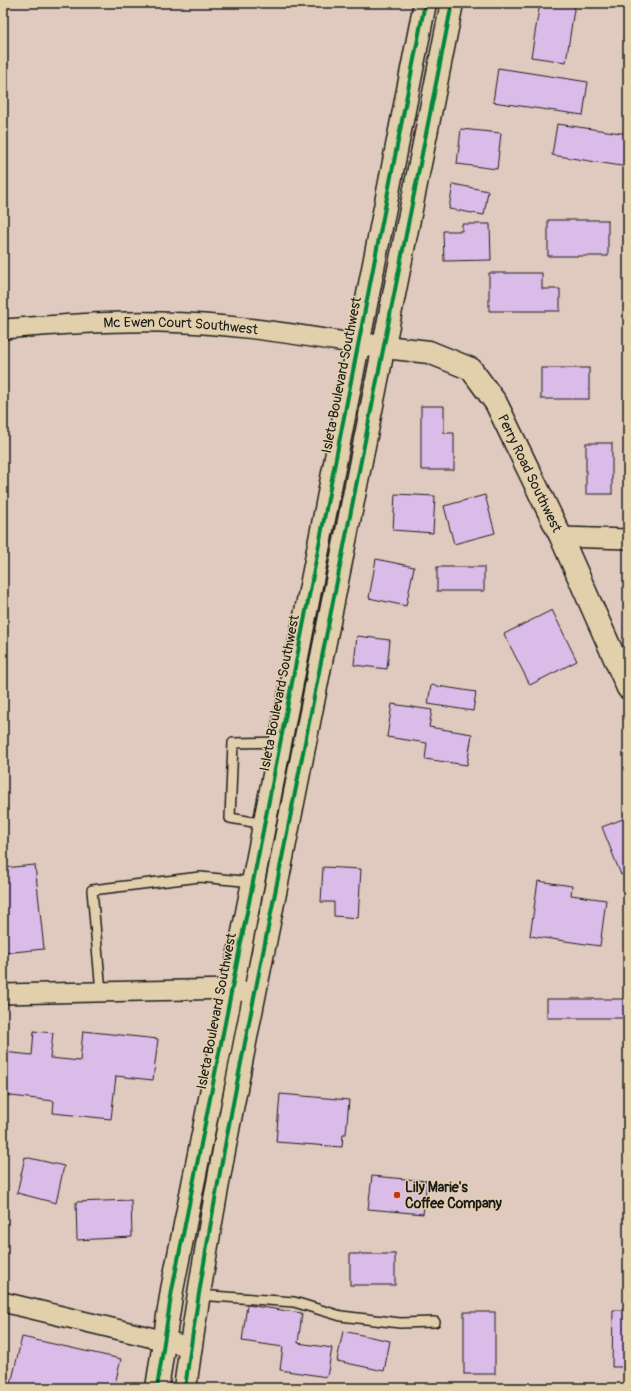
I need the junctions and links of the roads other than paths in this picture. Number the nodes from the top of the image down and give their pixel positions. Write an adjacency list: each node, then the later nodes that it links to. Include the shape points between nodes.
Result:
1 (425, 3): 4 (main road, Isleta Boulevard Southwest)
2 (452, 3): 5 (main road)
3 (3, 329): 4 (street, Mc Ewen Court Southwest, via 84,322 161,322 245,327)
4 (358, 344): 5 (main road, Perry Road Southwest); 9 (main road, Isleta Boulevard Southwest)
5 (385, 347): 6 (main road, Perry Road Southwest, via 429,352 471,369 496,404); 15 (main road)
6 (561, 537): 7 (street); 8 (main road, Perry Road Southwest)
7 (628, 539)
8 (628, 688)
9 (280, 742): 10 (main road, Isleta Boulevard Southwest); 10 (lane, via 233,743 230,818)
10 (265, 824): 11 (main road, Isleta Boulevard Southwest)
11 (253, 882): 12 (main road, Isleta Boulevard Southwest); 13 (lane, via 200,877 92,890)
12 (232, 989): 13 (street); 15 (street); 19 (main road, Isleta Boulevard Southwest)
13 (101, 992): 14 (street)
14 (3, 994)
15 (256, 994): 16 (main road)
16 (198, 1295): 18 (lane, via 294,1302 341,1316 400,1323); 20 (main road)
17 (3, 1302): 19 (street)
18 (434, 1322)
19 (164, 1339): 20 (street); 21 (main road, Isleta Boulevard Southwest)
20 (190, 1347): 22 (main road)
21 (157, 1388)
22 (185, 1388)

